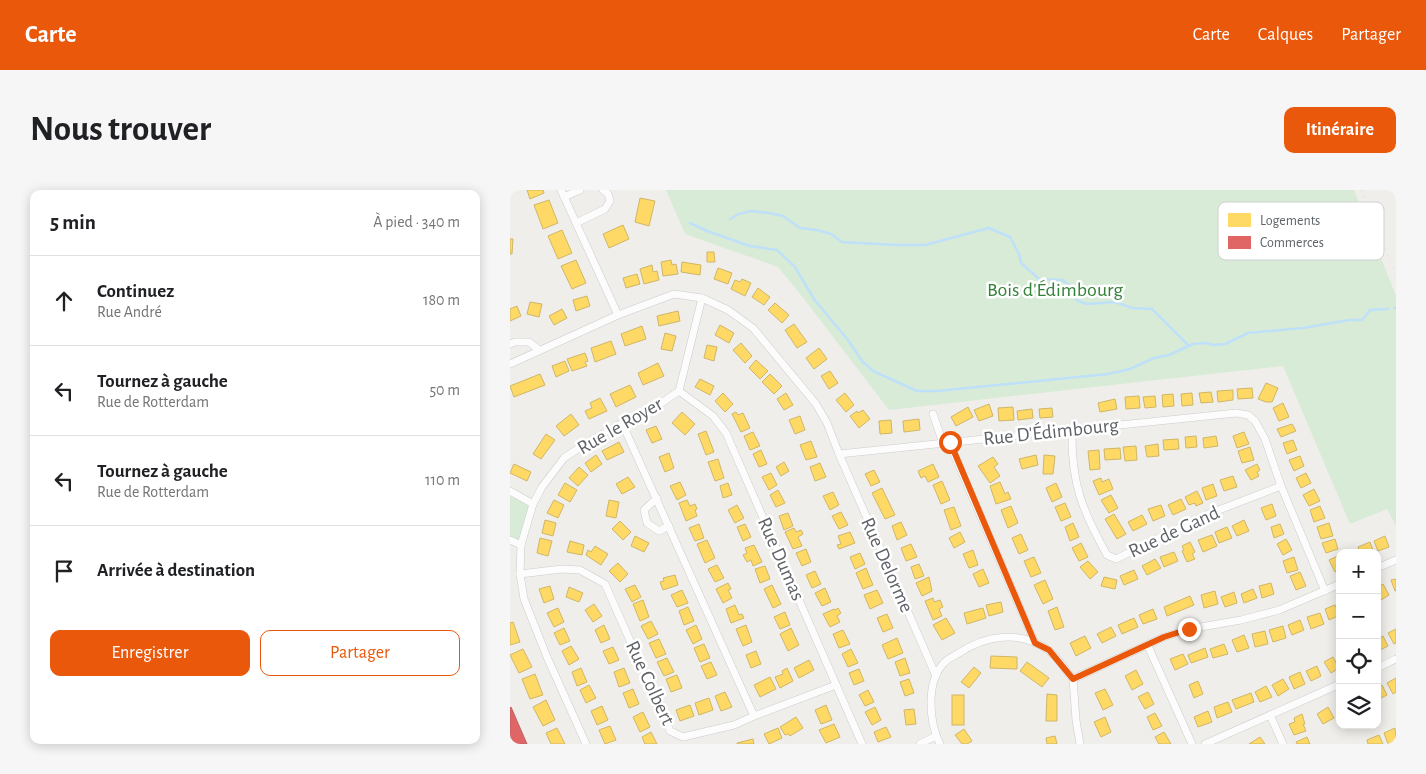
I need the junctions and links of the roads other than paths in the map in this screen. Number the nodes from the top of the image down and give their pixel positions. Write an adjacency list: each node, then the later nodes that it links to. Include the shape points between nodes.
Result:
1 (580, 190): 3 (street)
2 (603, 190): 4 (street, via 610,201 605,209)
3 (562, 193): 4 (street)
4 (576, 223): 6 (street)
5 (702, 298): 6 (street, via 674,294); 10 (street, Rue le Royer); 15 (street, via 728,310 753,328 816,404)
6 (618, 315): 8 (street)
7 (510, 344): 8 (street, via 529,342)
8 (539, 350): 9 (street)
9 (510, 364)
10 (679, 391): 12 (street, Rue le Royer, via 654,408); 34 (street, Rue Dumas, via 713,416 726,433)
11 (933, 414): 14 (street)
12 (622, 423): 18 (street); 19 (street, Rue le Royer, via 564,458)
13 (1072, 430): 14 (street, Rue D'Édimbourg); 16 (street, Rue D'Édimbourg, via 1248,415 1265,439); 16 (street, Rue de Gand, via 1071,456 1087,519 1108,555 1116,559 1206,515)
14 (946, 443): 15 (street, Rue D'Édimbourg); 28 (street)
15 (839, 454): 32 (street, Rue Delorme)
16 (1281, 486): 27 (street, Rue D'Édimbourg)
17 (510, 491): 19 (street)
18 (657, 498): 20 (street); 20 (street, via 644,510 646,523 659,531)
19 (533, 504): 22 (street, Rue le Royer)
20 (669, 526): 37 (street)
21 (510, 540): 22 (street)
22 (521, 545): 25 (street, Rue le Royer)
23 (1396, 560): 24 (street)
24 (1381, 566)
25 (520, 574): 37 (street, Rue Colbert, via 562,568 580,570 605,584 670,731 683,737 734,725); 39 (street, Rue le Royer, via 524,599 546,657)
26 (1336, 586): 27 (street)
27 (1325, 591): 29 (street, via 1279,610 1189,629)
28 (1035, 643): 32 (street, via 998,636 971,644 944,663); 33 (street, via 1049,650)
29 (1148, 646): 33 (street); 44 (street)
30 (1396, 659): 31 (street)
31 (1381, 666)
32 (936, 676): 38 (street, via 932,688 931,718)
33 (1073, 679): 43 (street)
34 (836, 685): 37 (street, Rue Colbert); 40 (street, Rue Dumas)
35 (1336, 686): 36 (street)
36 (1270, 715): 45 (street); 46 (street)
37 (754, 716)
38 (936, 736): 41 (street); 42 (street)
39 (586, 744)
40 (862, 744)
41 (920, 744)
42 (940, 744)
43 (1080, 744)
44 (1192, 744)
45 (1205, 744)
46 (1283, 744)

